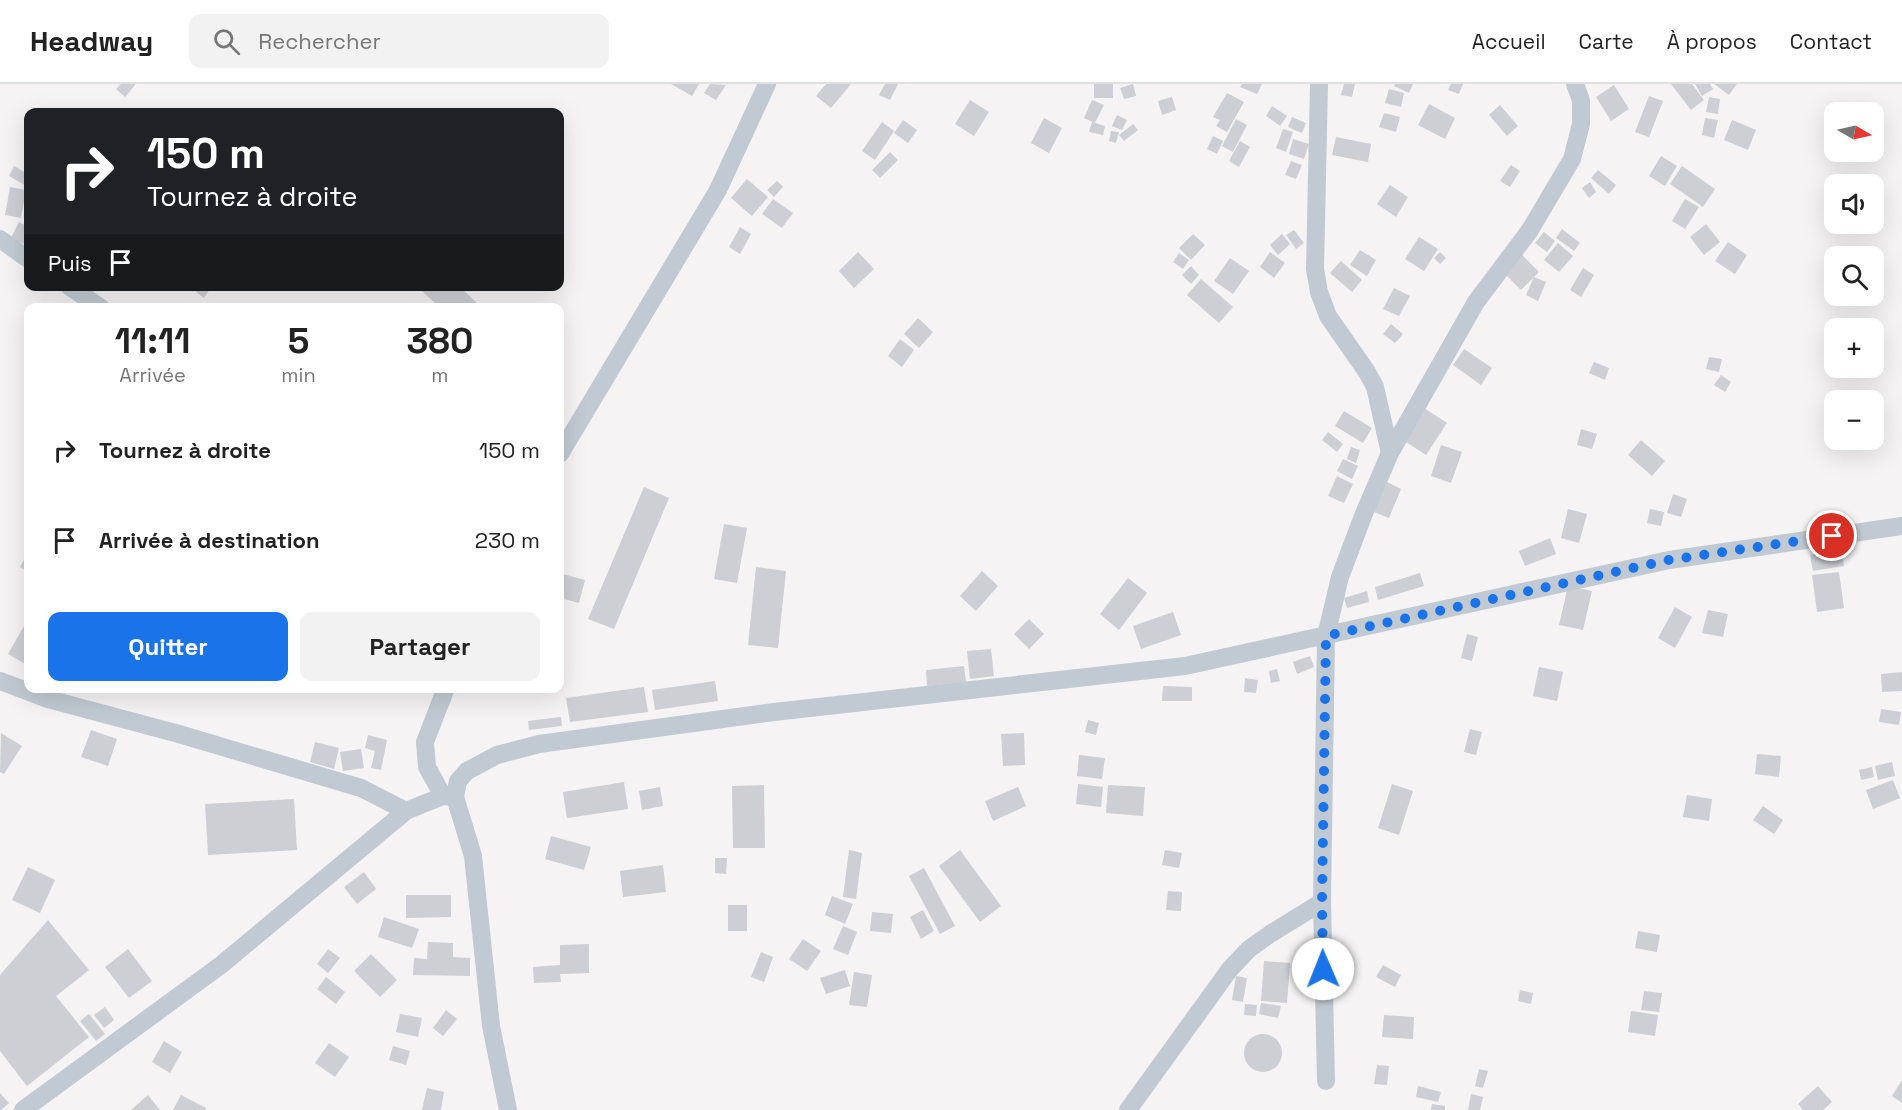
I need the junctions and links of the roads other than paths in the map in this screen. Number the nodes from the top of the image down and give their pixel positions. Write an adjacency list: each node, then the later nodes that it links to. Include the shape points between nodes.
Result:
1 (767, 84): 8 (street, via 718,190)
2 (1319, 84): 9 (street, via 1315,269 1319,292 1328,316 1375,387)
3 (1575, 84): 9 (street, via 1581,100 1581,124 1572,159 1530,230 1476,302)
4 (0, 239): 5 (street)
5 (24, 256)
6 (76, 291): 7 (street)
7 (94, 303)
8 (564, 447)
9 (1390, 453): 11 (street, via 1340,578)
10 (1902, 526): 11 (street, via 1669,560)
11 (1326, 636): 16 (street, via 1185,666 774,712 539,744 497,755 467,771); 18 (street)
12 (0, 681): 13 (street)
13 (24, 690)
14 (32, 693): 17 (street, via 361,788)
15 (444, 693): 16 (street, via 425,742 427,767)
16 (449, 796): 17 (street); 21 (street, via 473,856 491,1026)
17 (406, 811): 20 (street, via 221,964)
18 (1322, 902): 19 (street); 22 (street, via 1249,949 1230,969)
19 (1326, 1081)
20 (23, 1110)
21 (508, 1110)
22 (1128, 1110)

